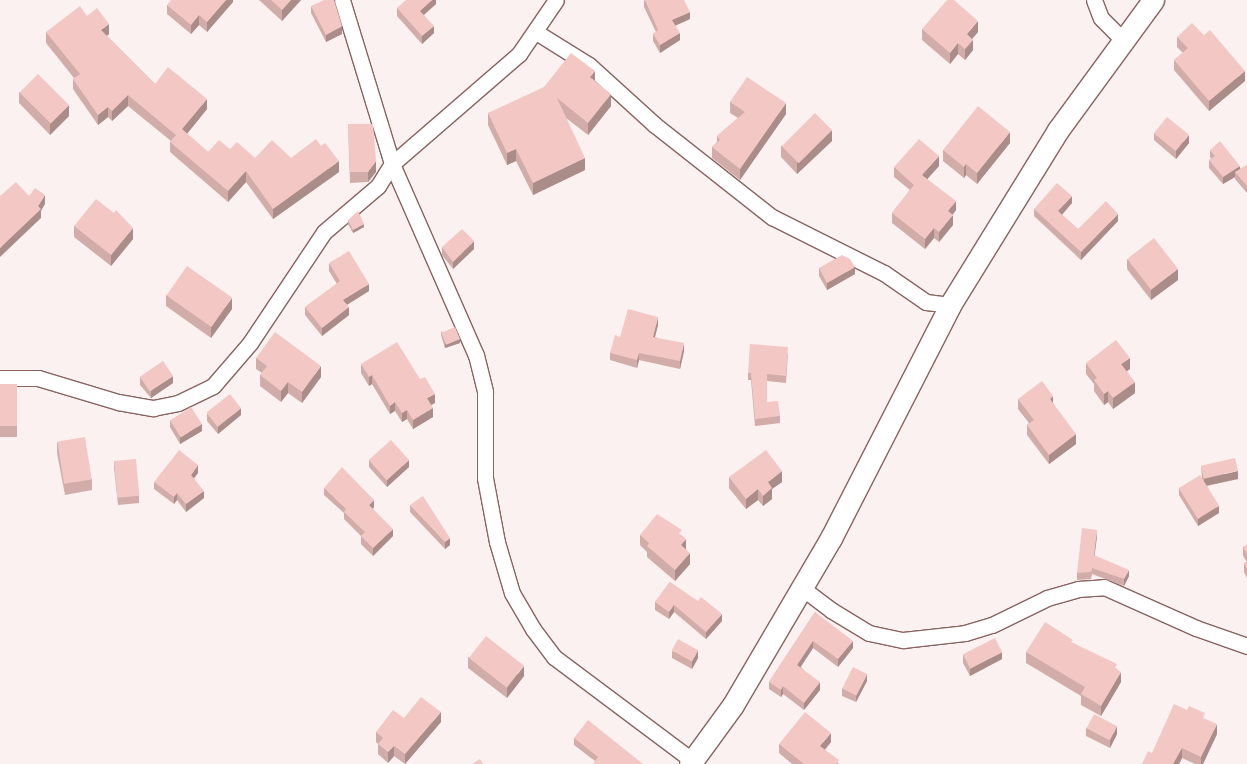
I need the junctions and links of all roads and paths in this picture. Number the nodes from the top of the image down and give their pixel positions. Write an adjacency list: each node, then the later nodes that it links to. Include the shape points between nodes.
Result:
1 (342, 0): 7 (street)
2 (556, 0): 5 (street)
3 (1094, 0): 6 (street, via 1101,18)
4 (1153, 0): 6 (main road)
5 (536, 32): 7 (street, via 519,54); 8 (street, via 589,65 655,125 772,217 884,274 926,302)
6 (1124, 41): 8 (main road, via 1058,130)
7 (392, 164): 9 (street, via 378,186 324,232 250,343 213,386 178,403 153,408 118,402 38,378); 12 (street, via 476,354 485,392 485,478 497,542 512,593 554,657)
8 (950, 305): 10 (main road, via 831,538)
9 (0, 378)
10 (802, 588): 11 (street, via 870,633 903,640 965,633 992,625 1047,598 1078,589 1104,588); 12 (main road, via 733,706)
11 (1247, 646)
12 (691, 762)

